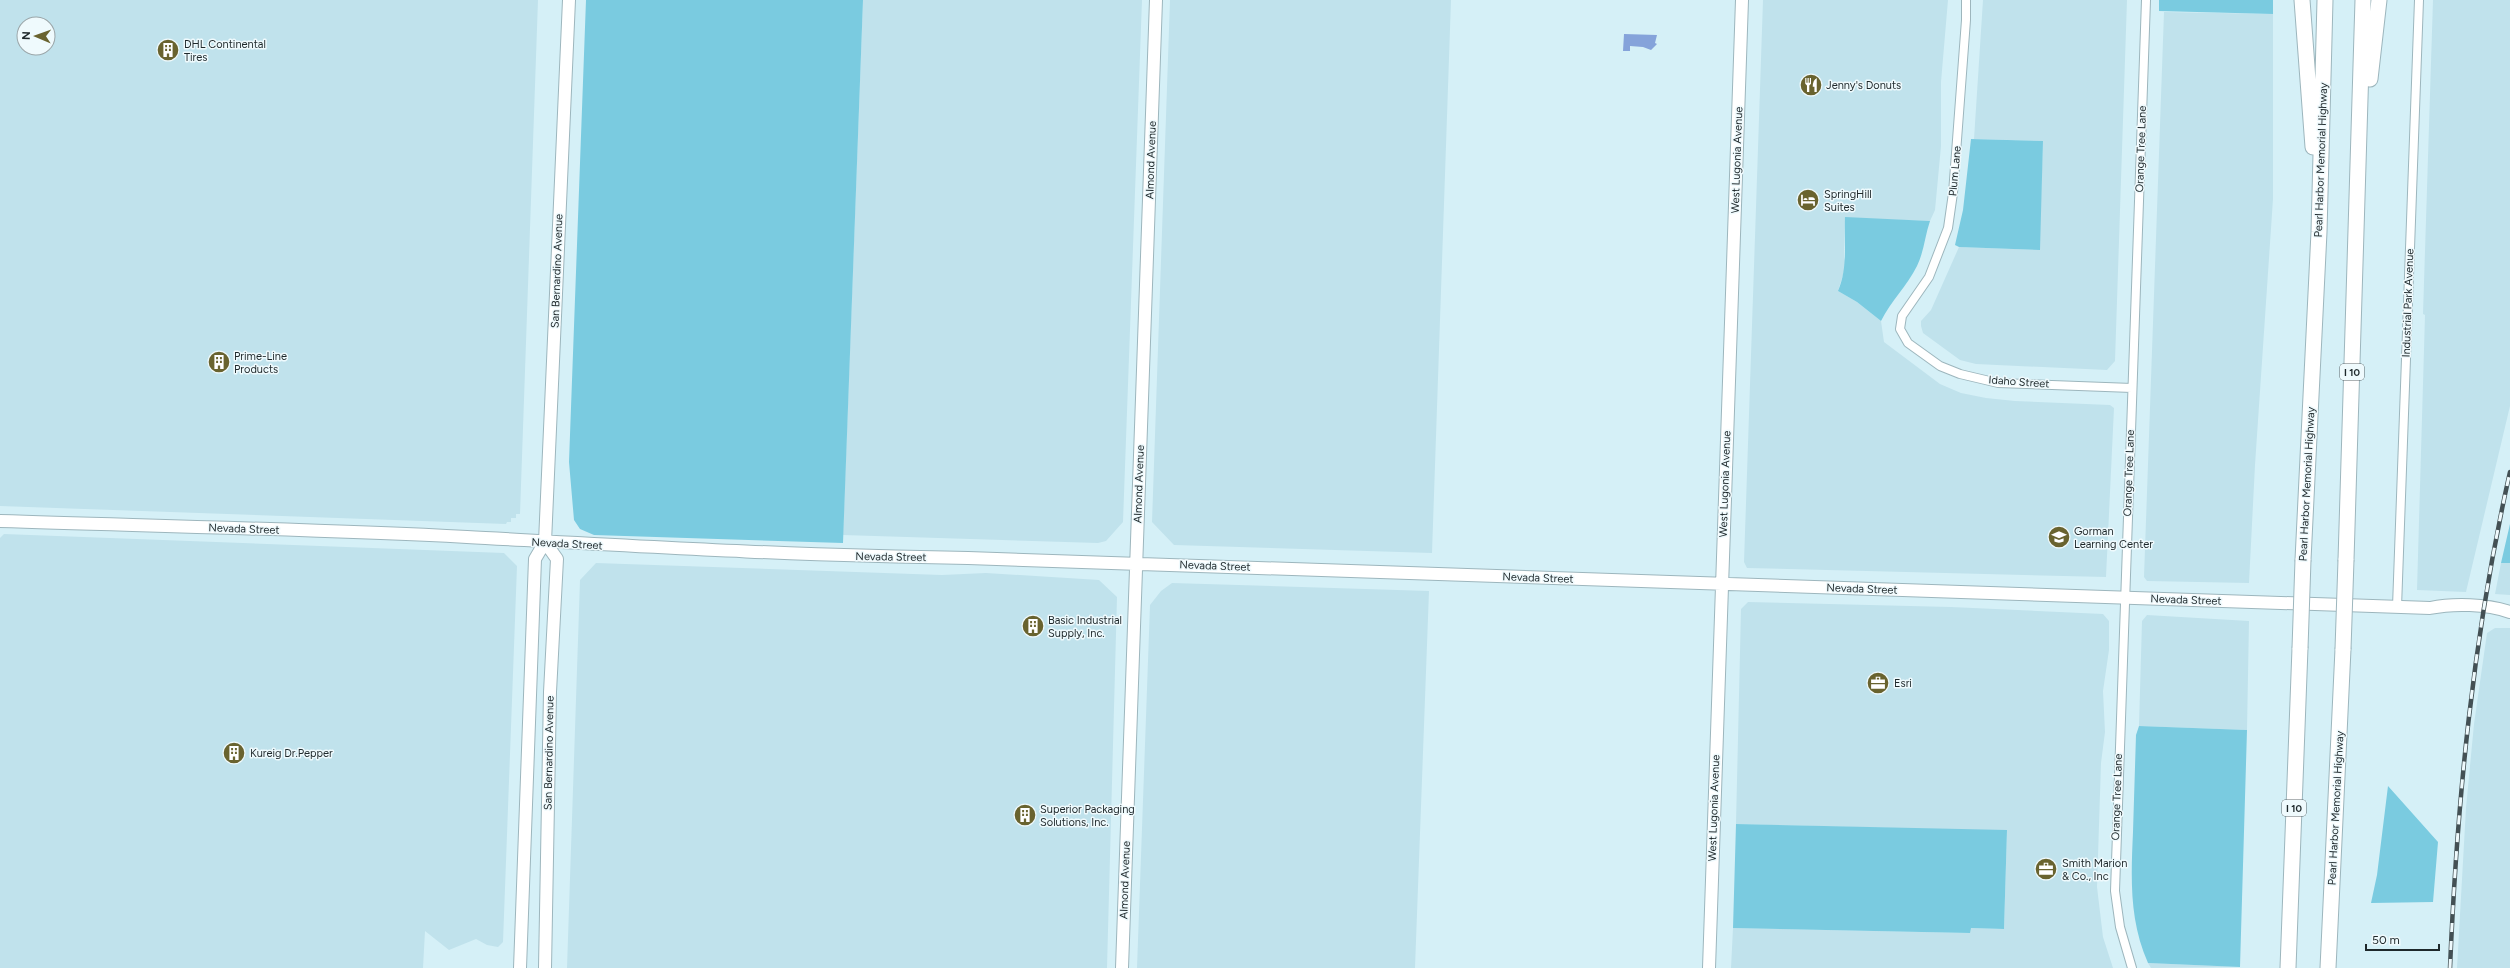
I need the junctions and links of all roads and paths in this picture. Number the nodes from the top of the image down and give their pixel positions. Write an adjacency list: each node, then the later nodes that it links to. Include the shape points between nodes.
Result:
1 (569, 0): 16 (street, San Bernardino Avenue)
2 (1156, 0): 17 (street, Almond Avenue)
3 (1742, 0): 18 (street, West Lugonia Avenue)
4 (1966, 0): 13 (street, Plum Lane, via 1953,193 1948,228 1929,277 1902,316)
5 (2146, 0): 14 (street, Orange Tree Lane)
6 (2302, 0): 12 (highway)
7 (2325, 0): 12 (highway, Pearl Harbor Memorial Highway / I 10)
8 (2363, 0): 11 (highway, Pearl Harbor Memorial Highway / I 10)
9 (2379, 0): 11 (highway)
10 (2419, 0): 20 (street, Industrial Park Avenue)
11 (2358, 184): 28 (highway, Pearl Harbor Memorial Highway / I 10, bridge, via 2343,649)
12 (2319, 232): 27 (highway, Pearl Harbor Memorial Highway / I 10, bridge, via 2303,560)
13 (1900, 329): 14 (street, Idaho Street, via 1908,343 1940,366 1976,379 1998,383)
14 (2132, 388): 19 (street, Orange Tree Lane)
15 (0, 521): 16 (street, Nevada Street)
16 (545, 542): 17 (street, Nevada Street, via 862,557); 22 (street, San Bernardino Avenue, via 535,559); 23 (street, San Bernardino Avenue, via 557,559 550,692)
17 (1137, 564): 18 (street, Nevada Street); 24 (street, Almond Avenue)
18 (1721, 583): 19 (street, Nevada Street); 25 (street, West Lugonia Avenue)
19 (2124, 598): 20 (street, Nevada Street); 26 (street, Orange Tree Lane, via 2115,891 2120,927)
20 (2397, 606): 21 (street, Nevada Street, via 2430,608 2440,613 2498,615)
21 (2510, 612)
22 (520, 968)
23 (545, 968)
24 (1122, 968)
25 (1709, 968)
26 (2132, 968)
27 (2288, 968)
28 (2329, 968)

